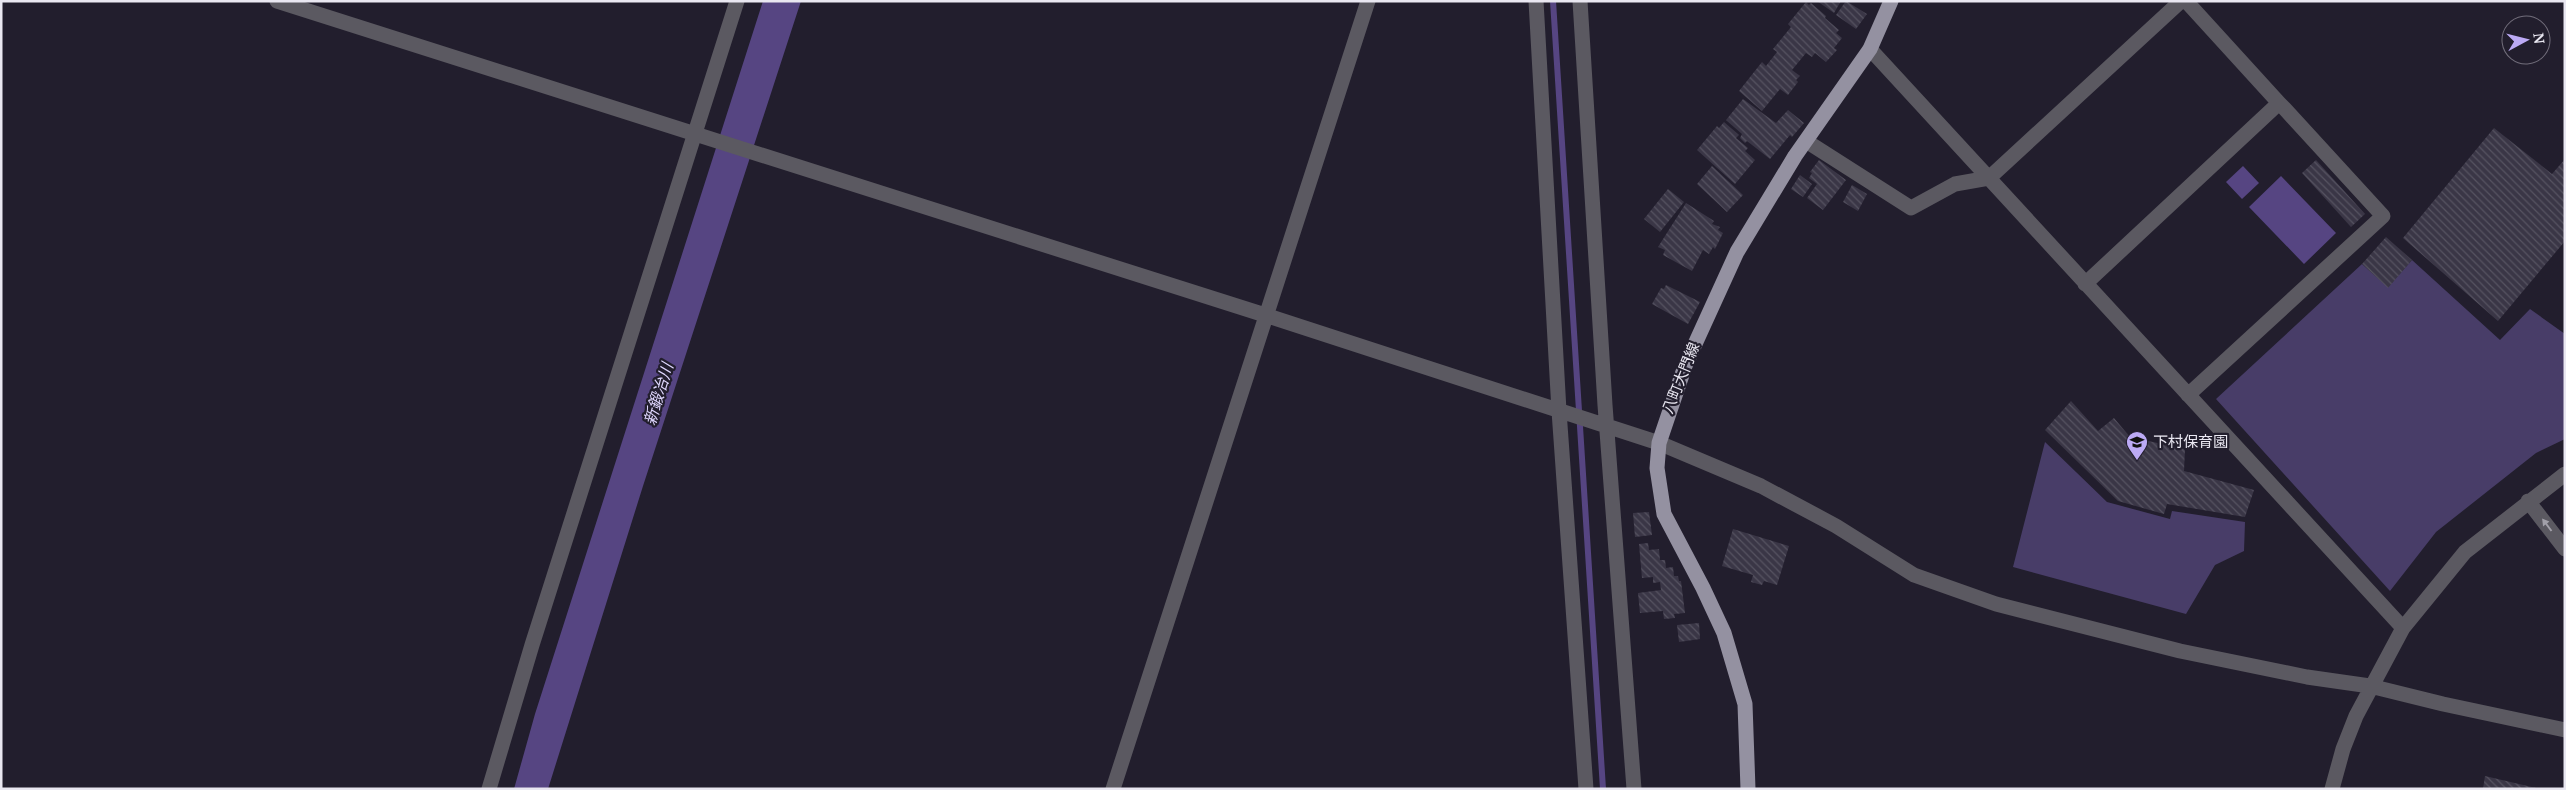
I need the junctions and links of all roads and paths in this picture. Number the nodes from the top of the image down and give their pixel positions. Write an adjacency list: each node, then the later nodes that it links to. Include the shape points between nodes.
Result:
1 (277, 1): 11 (street)
2 (737, 1): 11 (street)
3 (1368, 1): 15 (street)
4 (1536, 1): 17 (street)
5 (1580, 1): 18 (street)
6 (1891, 1): 9 (main road, 八町大門線)
7 (2181, 1): 13 (street)
8 (2186, 1): 10 (street)
9 (1870, 49): 12 (main road, 八町大門線); 13 (street)
10 (2279, 103): 14 (street); 16 (street, via 2383,216)
11 (694, 134): 15 (street); 26 (street)
12 (1806, 141): 13 (street, via 1911,208 1955,184); 19 (main road, 八町大門線, via 1737,252 1685,366)
13 (1988, 178): 14 (street)
14 (2086, 284): 16 (street)
15 (1265, 315): 17 (street); 27 (street)
16 (2188, 395): 23 (street)
17 (1559, 411): 18 (street); 28 (street)
18 (1607, 428): 19 (street); 29 (street)
19 (1659, 443): 24 (street, via 1761,486 1836,526 1914,575 1996,604 2180,651 2307,677); 30 (main road, 八町大門線, via 1657,468 1664,514 1724,633 1745,704)
20 (2565, 474): 21 (street)
21 (2528, 501): 22 (street, one-way to 21); 23 (street, via 2465,552)
22 (2565, 549)
23 (2403, 628): 24 (street)
24 (2370, 686): 25 (street); 31 (street, via 2342,749)
25 (2565, 730)
26 (489, 789)
27 (1113, 789)
28 (1586, 789)
29 (1634, 789)
30 (1748, 789)
31 (2332, 789)

